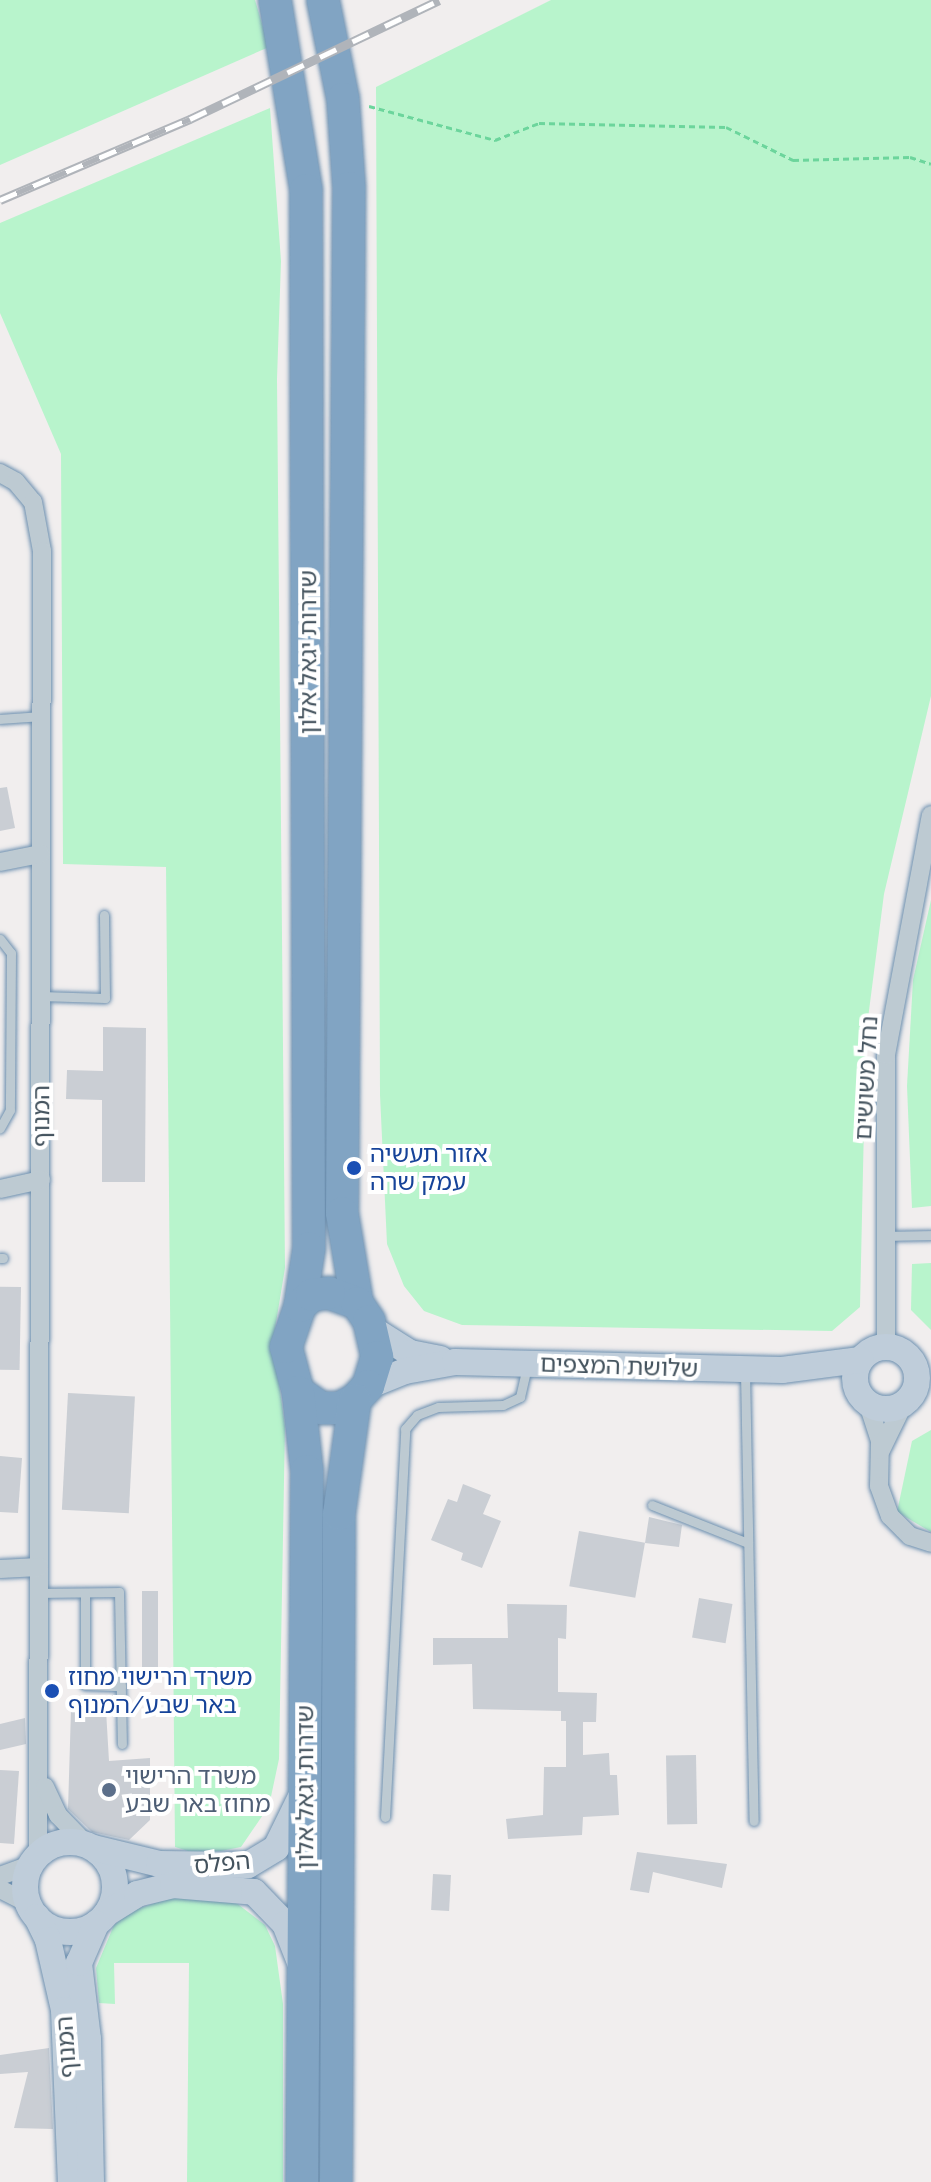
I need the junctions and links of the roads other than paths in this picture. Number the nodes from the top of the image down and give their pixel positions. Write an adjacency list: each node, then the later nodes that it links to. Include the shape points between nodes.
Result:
1 (275, 0): 17 (highway, שדרות יגאל אלון, via 306,190 309,1248)
2 (323, 0): 18 (highway, שדרות יגאל אלון, via 343,99 350,289 342,1199 344,1244)
3 (0, 473): 4 (street, המנוף, via 33,502 41,526)
4 (41, 716): 5 (lane); 7 (street, המנוף)
5 (0, 719)
6 (931, 815): 16 (street, נחל משושים, via 886,1055)
7 (40, 854): 8 (street); 11 (street, המנוף)
8 (0, 862)
9 (104, 915): 11 (lane, via 105,998)
10 (0, 939): 12 (lane, via 11,953 11,968 10,1110)
11 (40, 996): 13 (street, המנוף)
12 (0, 1128)
13 (41, 1180): 14 (street); 33 (street, המנוף)
14 (0, 1189)
15 (931, 1235): 16 (lane)
16 (886, 1236): 19 (street, נחל משושים)
17 (300, 1306): 18 (highway, via 312,1295 329,1293); 25 (highway, via 286,1347)
18 (365, 1316): 21 (street, שלושת המצפים, via 410,1353); 26 (highway, via 377,1357)
19 (909, 1356): 20 (street); 27 (street, via 917,1374)
20 (860, 1360): 24 (street, שלושת המצפים); 28 (street)
21 (455, 1362): 22 (street, שלושת המצפים); 26 (street, שלושת המצפים, via 405,1371)
22 (527, 1363): 23 (street, שלושת המצפים); 41 (lane, via 520,1397 503,1405 438,1407 417,1415 405,1429)
23 (745, 1369): 24 (street, שלושת המצפים); 31 (lane)
24 (782, 1370): 28 (street, שלושת המצפים)
25 (298, 1392): 26 (highway, via 321,1408 340,1408); 40 (highway, שדרות יגאל אלון, via 307,1471)
26 (362, 1393): 53 (highway, שדרות יגאל אלון, via 339,1514)
27 (916, 1393): 28 (street, via 886,1410); 29 (street)
28 (862, 1397): 29 (street)
29 (880, 1453): 32 (street, via 879,1486 890,1516 910,1536)
30 (652, 1505): 31 (lane)
31 (748, 1543): 42 (lane)
32 (931, 1543)
33 (39, 1567): 34 (street); 35 (street, המנוף)
34 (0, 1569)
35 (40, 1593): 36 (lane); 39 (street, המנוף)
36 (85, 1593): 37 (lane, via 85,1685); 37 (lane, via 119,1592)
37 (121, 1686): 38 (lane)
38 (122, 1744)
39 (41, 1776): 43 (street, המנוף, via 58,1815); 44 (street, המנוף)
40 (305, 1782): 43 (street, הפלס, via 286,1835 263,1859 248,1865 134,1861); 49 (highway, שדרות יגאל אלון)
41 (385, 1817)
42 (754, 1821)
43 (91, 1846): 44 (street, via 56,1844); 48 (street, via 105,1858 115,1885)
44 (34, 1860): 45 (street); 47 (street)
45 (0, 1876)
46 (0, 1889): 47 (street)
47 (32, 1910): 48 (street, via 58,1930); 50 (street, המנוף, via 51,1950 64,2010)
48 (101, 1919): 49 (street, הפלס, via 137,1894 173,1885 254,1892 285,1924); 51 (street, המנוף, via 79,1963 88,2039)
49 (304, 1973): 52 (highway, שדרות יגאל אלון)
50 (71, 2182)
51 (91, 2182)
52 (302, 2182)
53 (336, 2182)

